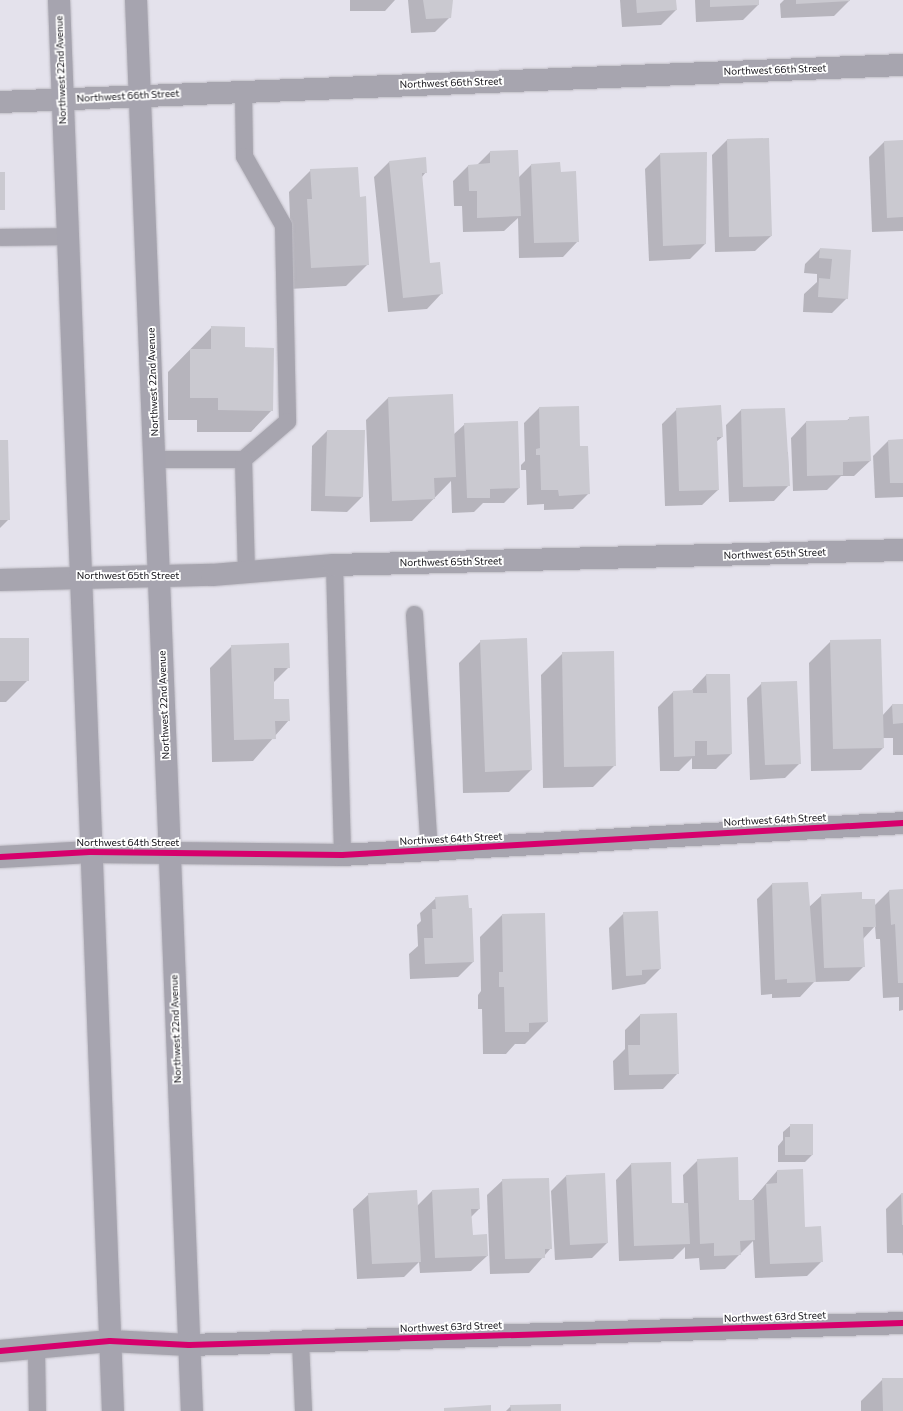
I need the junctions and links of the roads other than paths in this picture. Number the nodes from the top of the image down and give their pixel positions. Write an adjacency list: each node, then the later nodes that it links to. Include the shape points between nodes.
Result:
1 (58, 0): 6 (main road, Northwest 22nd Avenue)
2 (136, 0): 5 (main road, Northwest 22nd Avenue)
3 (903, 65): 4 (street, Northwest 66th Street)
4 (243, 92): 5 (street, Northwest 66th Street); 11 (lane, via 244,156 283,225 287,421)
5 (140, 95): 6 (street, Northwest 66th Street); 10 (main road, Northwest 22nd Avenue)
6 (63, 99): 7 (street, Northwest 66th Street); 8 (main road, Northwest 22nd Avenue)
7 (0, 102)
8 (68, 236): 9 (lane); 15 (main road, Northwest 22nd Avenue)
9 (0, 237)
10 (156, 458): 11 (lane); 16 (main road, Northwest 22nd Avenue)
11 (243, 458): 14 (lane)
12 (903, 550): 13 (street, Northwest 65th Street)
13 (334, 565): 14 (street, Northwest 65th Street); 23 (lane)
14 (246, 573): 16 (street, Northwest 65th Street)
15 (81, 576): 16 (street, Northwest 65th Street); 17 (street, Northwest 65th Street); 21 (main road, Northwest 22nd Avenue)
16 (160, 577): 22 (main road, Northwest 22nd Avenue)
17 (0, 580)
18 (414, 614): 20 (lane)
19 (903, 823): 20 (street, Northwest 64th Street)
20 (429, 850): 23 (street, Northwest 64th Street)
21 (90, 852): 22 (street, Northwest 64th Street); 24 (street, Northwest 64th Street); 27 (main road, Northwest 22nd Avenue)
22 (170, 854): 23 (street, Northwest 64th Street); 28 (main road, Northwest 22nd Avenue)
23 (342, 855)
24 (0, 857)
25 (903, 1323): 26 (street, Northwest 63rd Street)
26 (300, 1341): 28 (street, Northwest 63rd Street); 34 (lane)
27 (110, 1342): 28 (street, Northwest 63rd Street); 29 (street, Northwest 63rd Street, via 74,1343); 32 (main road, Northwest 22nd Avenue)
28 (189, 1345): 33 (main road, Northwest 22nd Avenue)
29 (36, 1350): 30 (street, Northwest 63rd Street); 31 (lane)
30 (0, 1351)
31 (38, 1411)
32 (113, 1411)
33 (192, 1411)
34 (303, 1411)

